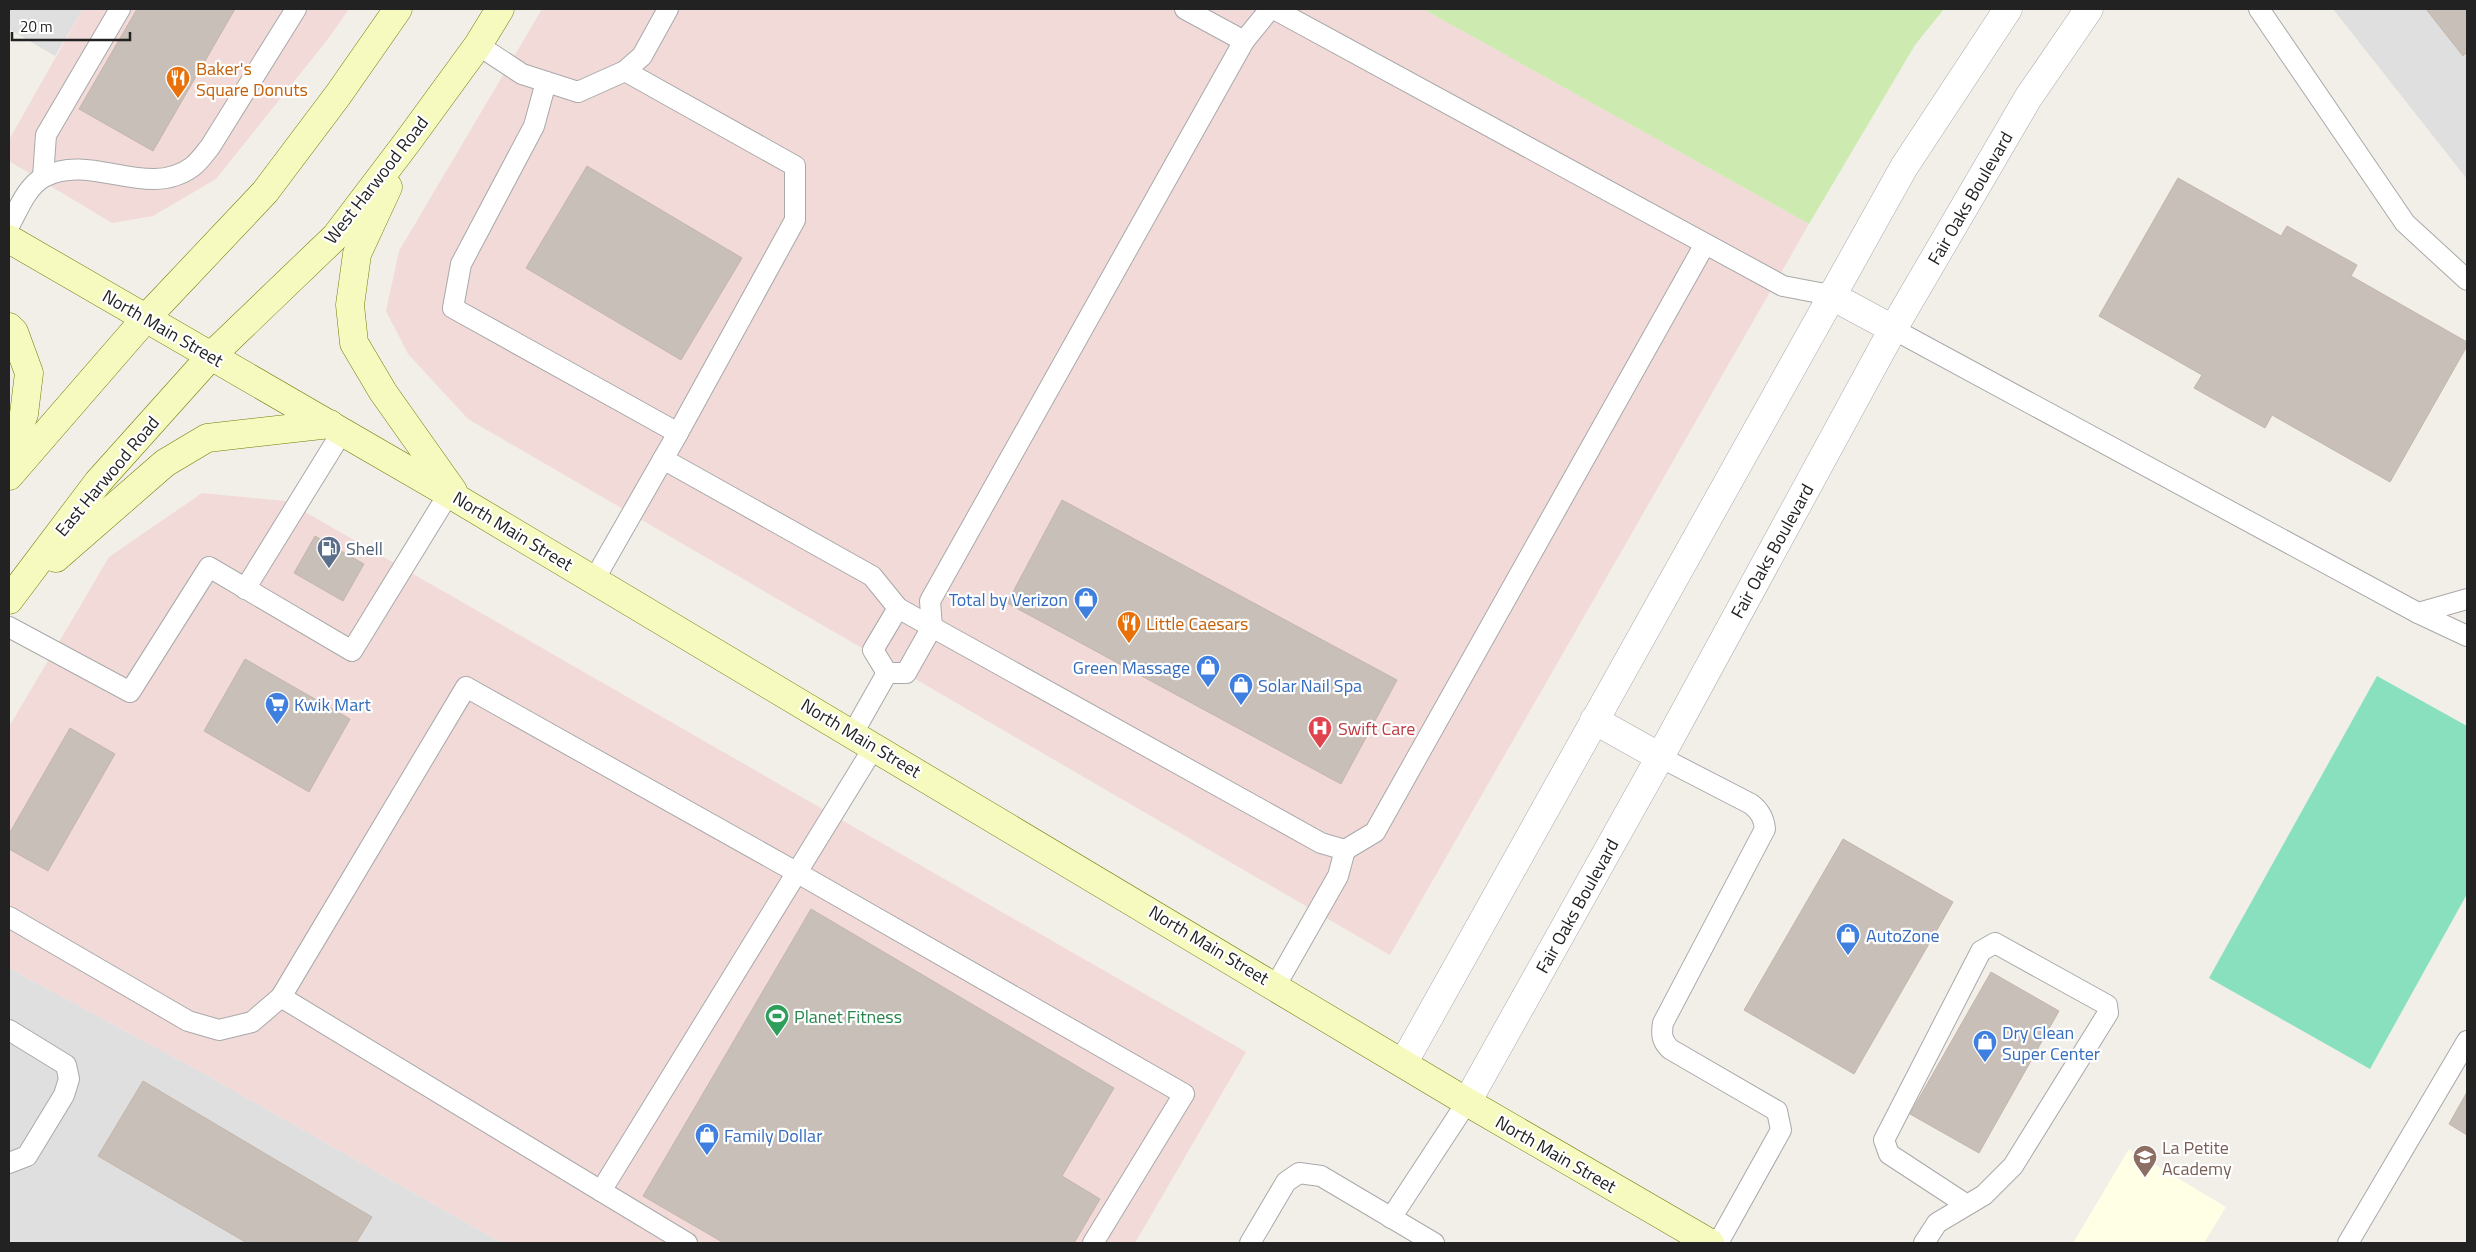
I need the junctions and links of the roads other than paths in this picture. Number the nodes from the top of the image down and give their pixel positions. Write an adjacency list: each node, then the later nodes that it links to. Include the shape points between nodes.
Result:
1 (120, 9): 17 (lane, via 46,135)
2 (296, 9): 17 (lane, via 210,147 192,167 167,178 148,180 70,168)
3 (398, 9): 23 (main road, via 264,192)
4 (500, 9): 13 (main road, West Harwood Road)
5 (668, 9): 14 (lane, via 642,56)
6 (1185, 9): 12 (lane)
7 (1270, 9): 12 (lane)
8 (1274, 9): 20 (lane)
9 (2008, 9): 22 (street, via 1904,167)
10 (2090, 9): 25 (street, Fair Oaks Boulevard, via 2028,98)
11 (2260, 9): 21 (lane, via 2405,223)
12 (1244, 41): 40 (lane, via 930,601)
13 (478, 45): 15 (lane, via 522,74); 16 (main road, West Harwood Road)
14 (625, 71): 15 (lane, via 578,92); 28 (lane, via 795,166 795,220)
15 (546, 82): 28 (lane, via 534,126 461,264 453,308)
16 (408, 141): 26 (main road, West Harwood Road, via 336,236); 32 (main road, via 357,254 350,305 354,343)
17 (44, 177): 18 (lane, via 27,194)
18 (9, 226)
19 (9, 239): 23 (main road, North Main Street)
20 (1705, 244): 22 (lane, via 1783,286); 46 (lane, via 1375,832)
21 (2467, 280)
22 (1830, 295): 25 (street); 43 (street)
23 (146, 318): 26 (main road, North Main Street); 31 (main road)
24 (9, 327): 29 (main road, via 14,332 29,373 24,414)
25 (1893, 329): 38 (lane); 45 (street, Fair Oaks Boulevard)
26 (211, 356): 27 (main road, North Main Street); 36 (main road, East Harwood Road, via 98,482)
27 (336, 428): 32 (main road, North Main Street); 34 (lane); 36 (main road, via 207,438 165,463)
28 (678, 433): 30 (lane)
29 (9, 456)
30 (663, 458): 33 (lane); 37 (lane, via 872,576)
31 (9, 476)
32 (453, 496): 33 (main road, North Main Street); 34 (lane, via 352,651)
33 (594, 580): 44 (main road, North Main Street)
34 (245, 589): 39 (lane, via 209,567 130,692)
35 (2467, 599): 38 (lane)
36 (9, 600)
37 (898, 608): 40 (lane); 42 (lane, via 873,650)
38 (2418, 613): 41 (lane)
39 (9, 627)
40 (932, 627): 42 (lane, via 906,673); 46 (lane, via 1321,843)
41 (2467, 636)
42 (888, 673): 44 (lane)
43 (1594, 720): 45 (street); 53 (street)
44 (864, 740): 47 (lane); 49 (main road, North Main Street)
45 (1660, 757): 54 (street, Fair Oaks Boulevard); 64 (lane, via 1751,804 1758,810 1765,829 1663,1023 1661,1033 1670,1050 1777,1111 1780,1119 1781,1130)
46 (1345, 850): 49 (lane, via 1338,876)
47 (796, 872): 50 (lane, via 466,687); 56 (lane); 60 (lane, via 1184,1094)
48 (9, 917): 50 (lane, via 188,1021 219,1030 252,1022)
49 (1276, 985): 53 (main road, North Main Street)
50 (280, 997): 56 (lane)
51 (9, 1030): 55 (lane, via 66,1064 70,1079 64,1096 27,1156)
52 (2467, 1041): 66 (lane)
53 (1404, 1062): 54 (main road, North Main Street)
54 (1467, 1102): 58 (lane); 63 (main road, North Main Street)
55 (9, 1163)
56 (601, 1191): 59 (lane)
57 (1967, 1205): 57 (lane, via 1984,1195 2014,1166 2108,1013 2107,1005 1995,943 1981,951 1884,1140 1889,1154); 65 (lane, via 1936,1223)
58 (1392, 1218): 61 (lane, via 1321,1176 1299,1173 1286,1182); 62 (lane)
59 (687, 1243)
60 (1093, 1243)
61 (1250, 1243)
62 (1434, 1243)
63 (1710, 1243)
64 (1718, 1243)
65 (1924, 1243)
66 (2348, 1243)

